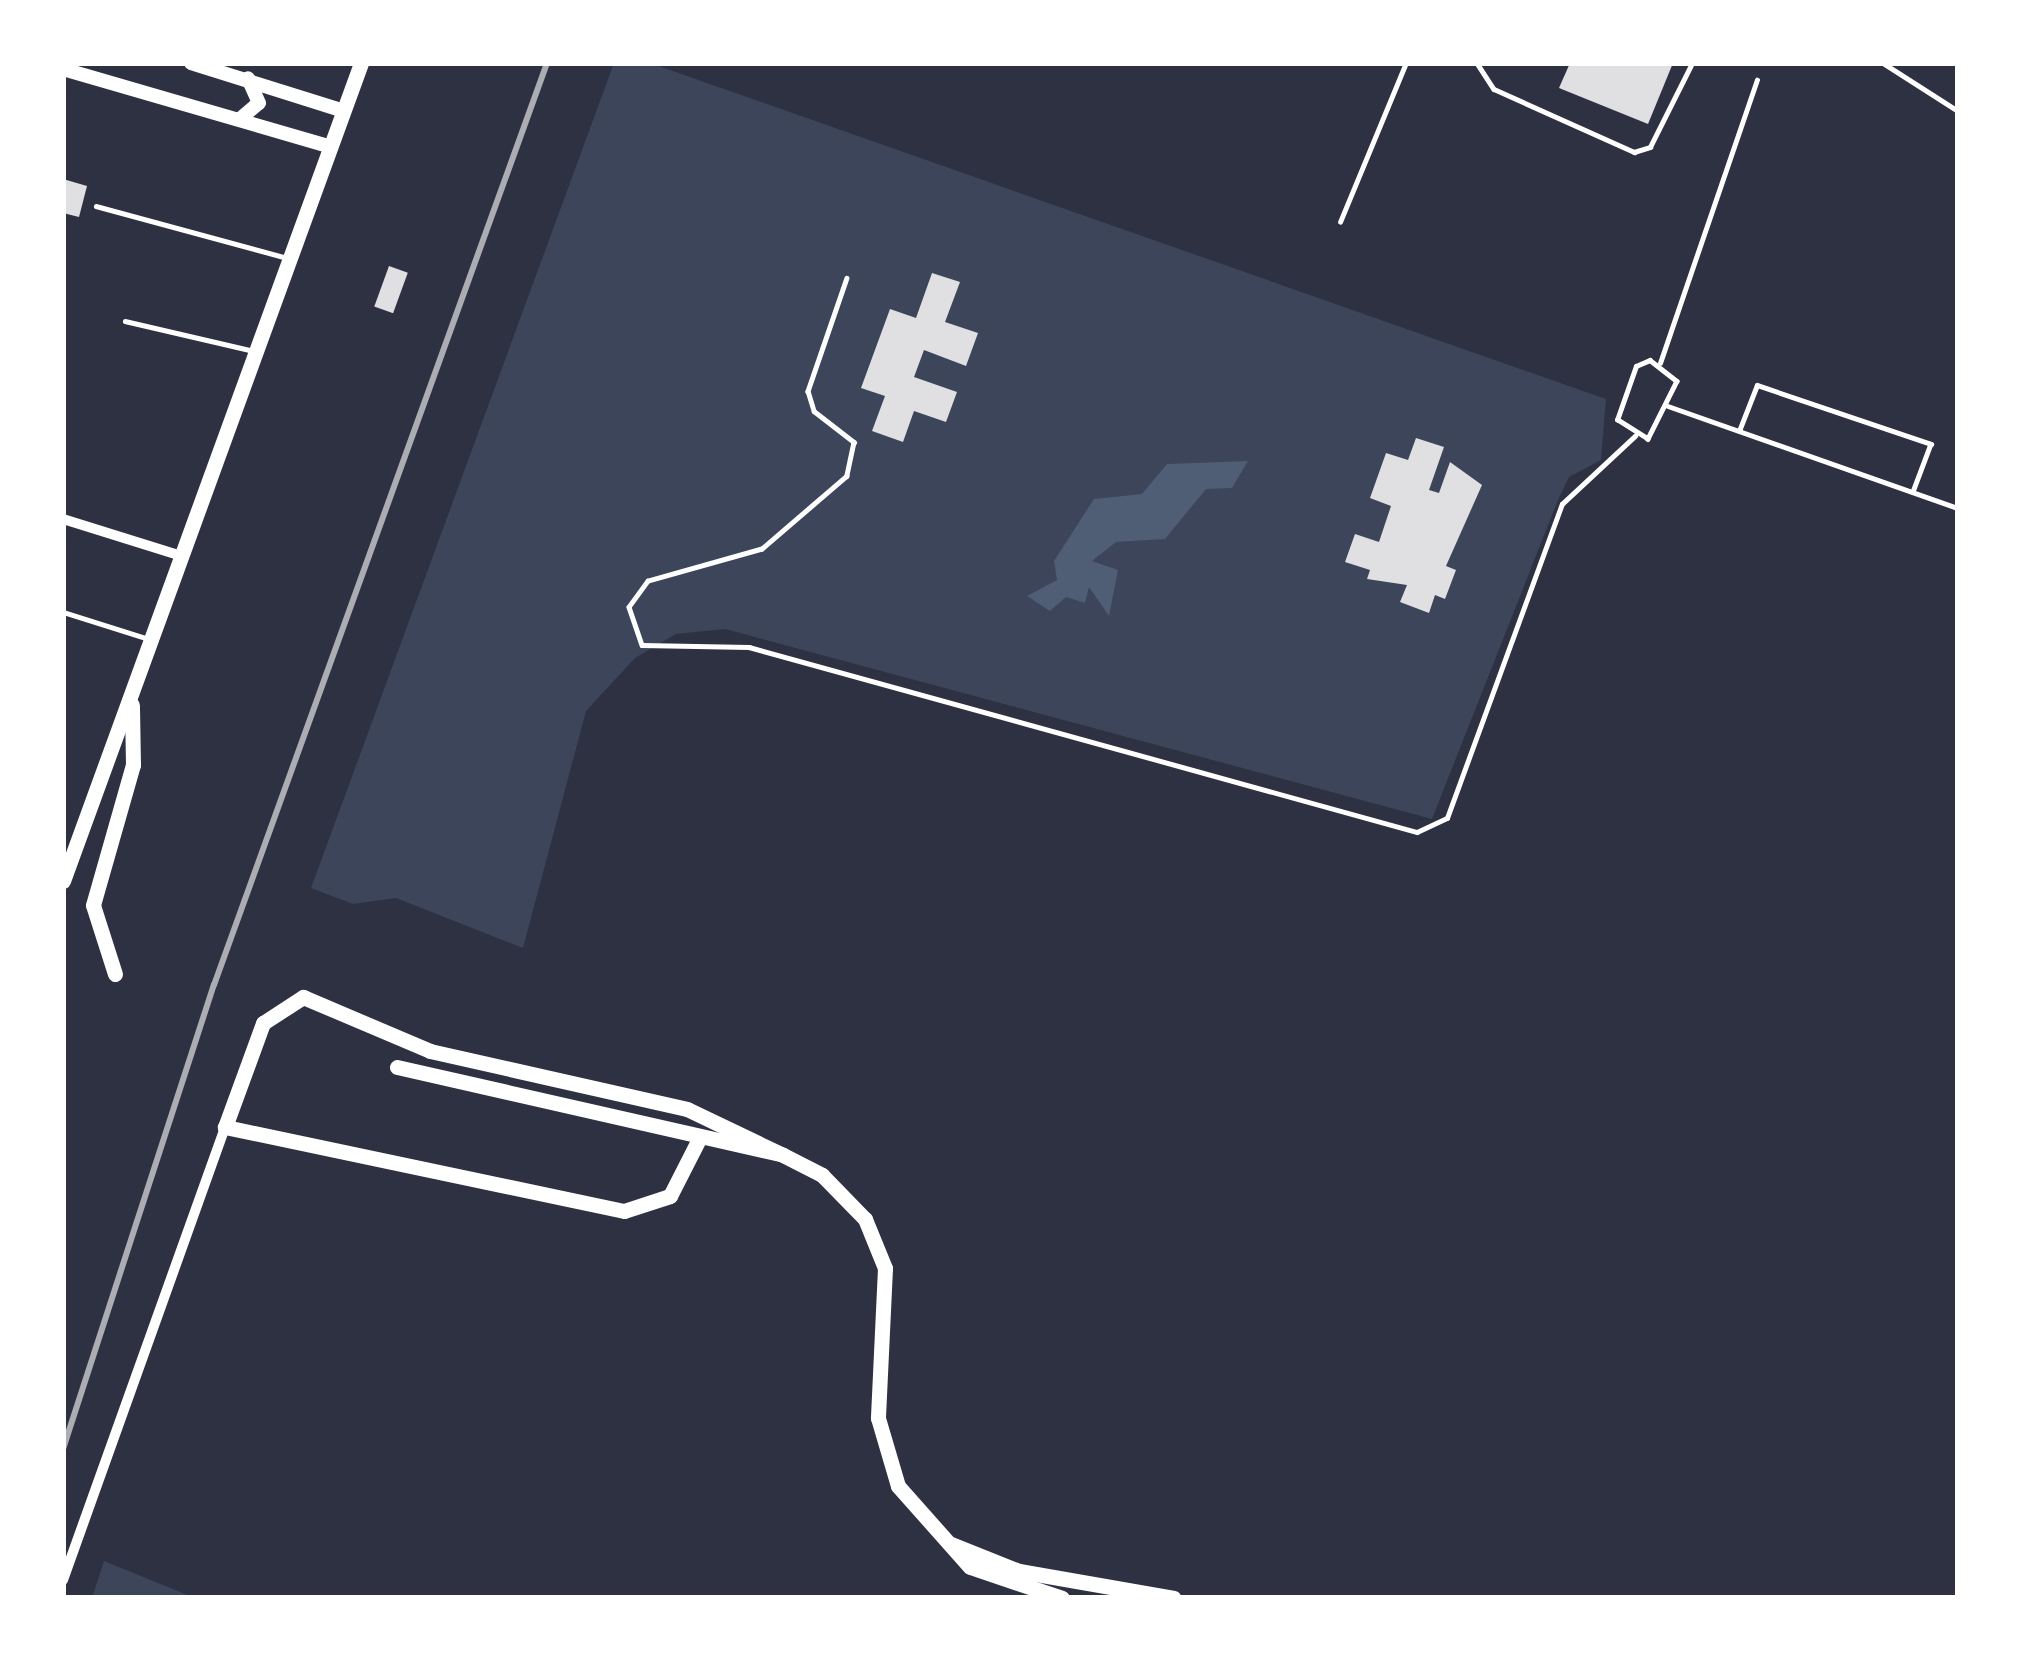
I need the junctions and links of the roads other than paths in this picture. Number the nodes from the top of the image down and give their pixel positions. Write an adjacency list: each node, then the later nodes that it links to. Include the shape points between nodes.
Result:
1 (190, 63): 8 (street)
2 (361, 63): 10 (main road)
3 (1406, 63): 15 (lane)
4 (1477, 63): 5 (lane, via 1493,89 1634,152 1650,147)
5 (1692, 63)
6 (1883, 63): 11 (lane)
7 (63, 68): 12 (street)
8 (248, 78): 10 (street); 12 (street, via 259,103)
9 (1757, 80): 20 (lane)
10 (340, 110): 13 (main road)
11 (1958, 111)
12 (242, 118): 13 (street)
13 (328, 146): 16 (main road)
14 (96, 206): 16 (lane)
15 (1340, 222)
16 (288, 258): 19 (main road)
17 (847, 278): 23 (lane, via 808,391 854,442 848,476 762,549 648,580 629,607 642,645 749,646 1417,832 1447,818 1562,503)
18 (125, 321): 19 (lane)
19 (255, 352): 27 (main road)
20 (1660, 364): 21 (lane, via 1677,377); 23 (lane, via 1637,364 1618,416)
21 (1668, 406): 22 (lane); 23 (lane, via 1655,436)
22 (1739, 431): 24 (lane); 24 (lane, via 1757,385 1931,444)
23 (1635, 436)
24 (1913, 492): 25 (lane)
25 (1958, 508)
26 (63, 519): 27 (street)
27 (182, 556): 29 (main road)
28 (63, 612): 29 (lane)
29 (152, 640): 30 (main road)
30 (131, 696): 31 (main road); 32 (main road, via 133,765 93,905)
31 (65, 871)
32 (115, 974)
33 (397, 1067): 35 (main road)
34 (225, 1127): 35 (main road, via 624,1211 670,1196); 36 (main road, via 263,1023 283,1004 316,997 430,1051 687,1108); 39 (street)
35 (700, 1137): 36 (main road)
36 (783, 1154): 37 (main road, via 838,1188 873,1234 888,1309 881,1440 907,1501)
37 (940, 1540): 38 (main road); 40 (main road)
38 (1019, 1571): 40 (street); 42 (main road)
39 (63, 1580)
40 (1018, 1594): 41 (main road)
41 (1062, 1598)
42 (1174, 1598)

